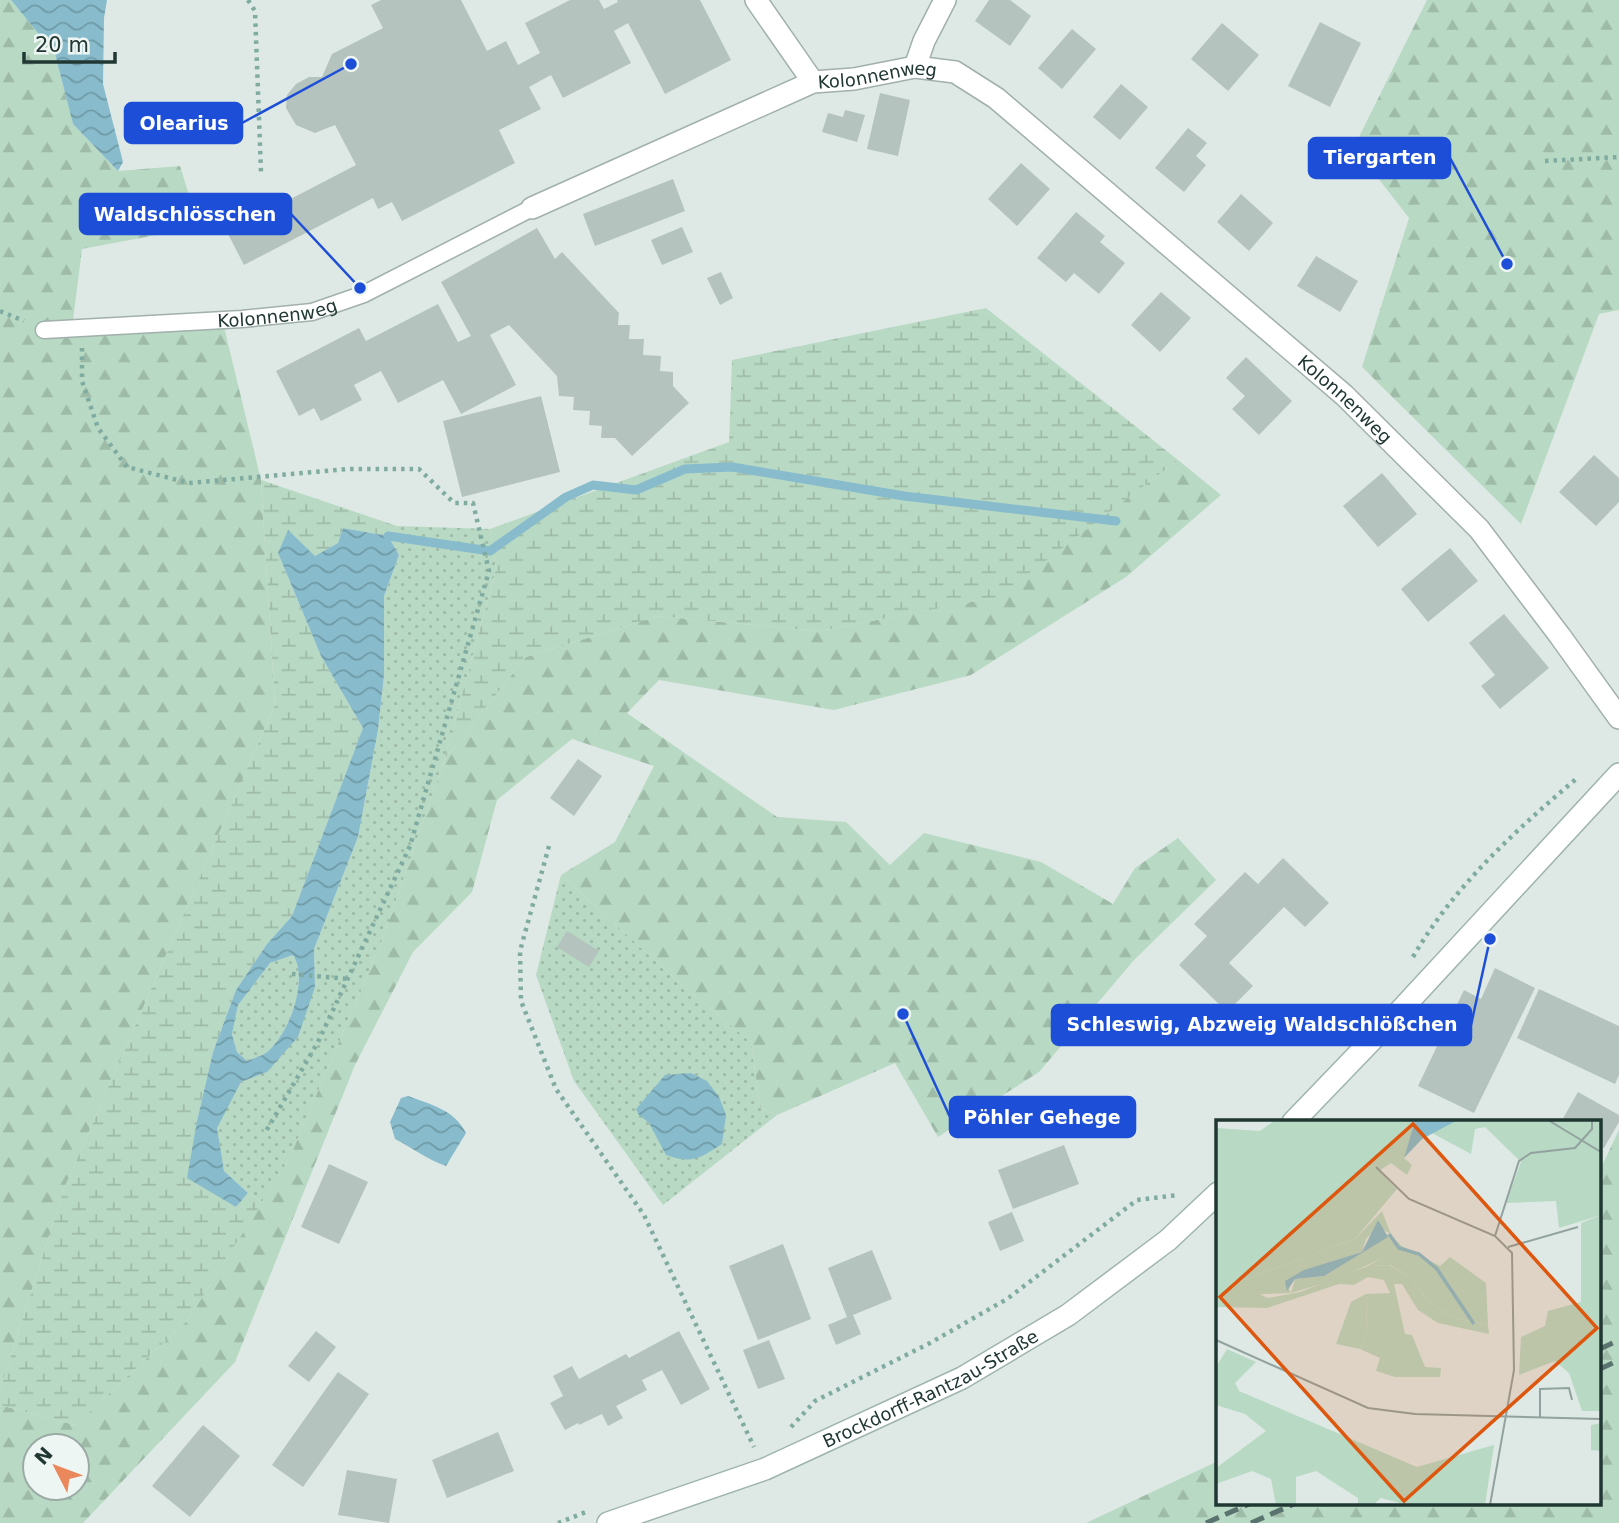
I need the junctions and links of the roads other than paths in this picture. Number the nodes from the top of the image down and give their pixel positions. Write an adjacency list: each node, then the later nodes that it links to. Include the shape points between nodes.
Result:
1 (756, 0): 4 (street)
2 (944, 0): 3 (street)
3 (915, 67): 4 (street, Kolonnenweg); 7 (street, Kolonnenweg, via 955,72 996,98 1344,395 1479,529)
4 (813, 82): 5 (street, Kolonnenweg)
5 (532, 208): 6 (lane, Kolonnenweg, via 364,294 312,313)
6 (44, 330)
7 (1619, 718)
8 (1619, 774): 9 (street)
9 (1295, 1120)
10 (1216, 1196): 11 (street, Brockdorff-Rantzau-Straße, via 1168,1240 1068,1315 962,1378 765,1469)
11 (608, 1523)

